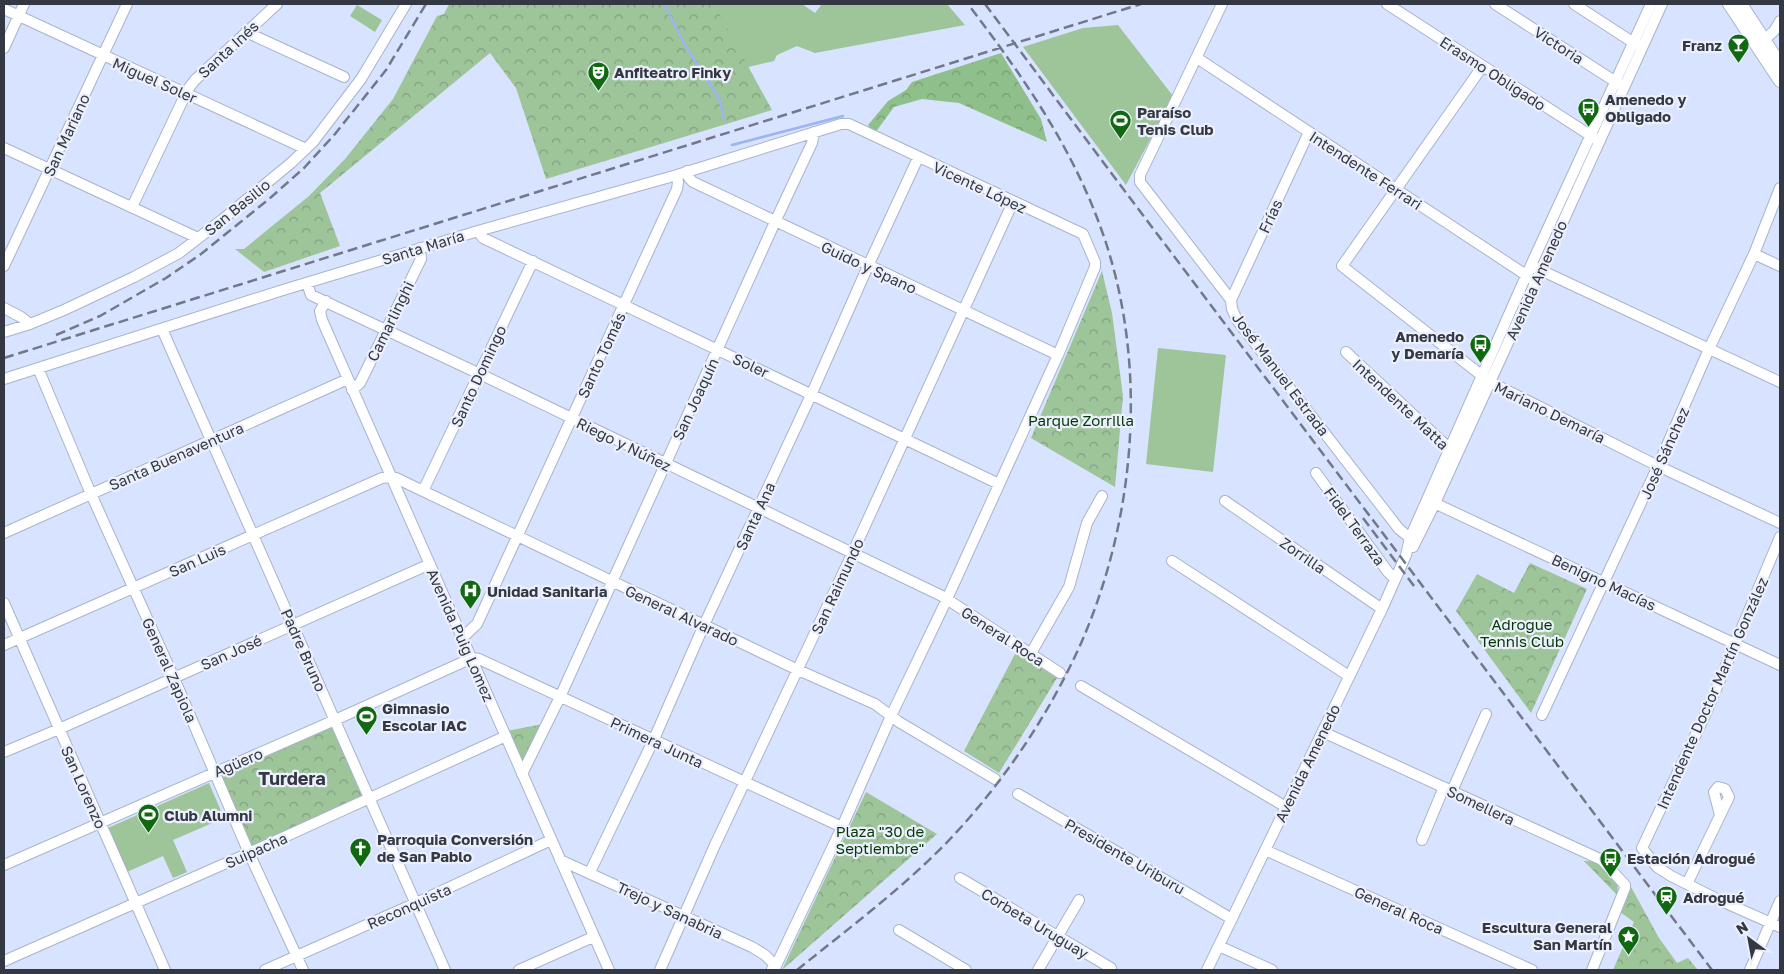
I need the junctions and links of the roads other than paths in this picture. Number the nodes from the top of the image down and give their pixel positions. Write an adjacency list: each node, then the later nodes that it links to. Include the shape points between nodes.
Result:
1 (24, 4): 14 (street)
2 (127, 4): 21 (street, San Mariano)
3 (277, 4): 16 (street, Santa Inés)
4 (406, 4): 34 (street, San Basilio, via 360,78)
5 (1222, 4): 22 (street)
6 (1387, 4): 24 (street, Erasmo Obligado)
7 (1494, 4): 27 (street, Victoria)
8 (1574, 4): 18 (street)
9 (1651, 4): 18 (street, Avenida Amenedo)
10 (1662, 4): 20 (street, Avenida Amenedo)
11 (1729, 4): 26 (main road)
12 (1741, 4): 17 (main road)
13 (4, 10): 14 (street, Miguel Soler)
14 (18, 16): 19 (street); 21 (street, Miguel Soler)
15 (1780, 21): 17 (street)
16 (246, 32): 25 (street); 28 (street, Santa Inés)
17 (1764, 40): 23 (main road)
18 (1632, 42): 20 (street); 27 (street, Avenida Amenedo)
19 (4, 48)
20 (1642, 48): 27 (street, Avenida Amenedo)
21 (102, 56): 28 (street, Miguel Soler); 36 (street, San Mariano)
22 (1197, 58): 31 (street, Intendente Ferrari); 55 (street, José Manuel Estrada, via 1140,175 1140,182)
23 (1780, 64)
24 (1482, 67): 32 (street, Erasmo Obligado); 40 (street)
25 (344, 77)
26 (1780, 81)
27 (1619, 84): 32 (street, Avenida Amenedo)
28 (185, 93): 34 (street, Miguel Soler); 42 (street, Santa Inés)
29 (845, 124): 30 (street, Santa María); 35 (street, Vicente López)
30 (814, 132): 37 (street, Santa María); 43 (street, San Joaquín, via 812,143)
31 (1309, 132): 40 (street, Intendente Ferrari); 55 (street, Frías)
32 (1595, 139): 52 (street, Avenida Amenedo)
33 (4, 148): 36 (street)
34 (306, 149): 45 (street, San Basilio)
35 (918, 158): 41 (street, Vicente López); 50 (street, Santa Ana)
36 (50, 169): 42 (street); 49 (street, San Mariano)
37 (687, 171): 38 (street, Santa María); 43 (street, Guido y Spano, via 693,182)
38 (677, 175): 44 (street, Santa María); 57 (street, Santo Tomás, via 676,189)
39 (1780, 188): 47 (street, José Sánchez)
40 (1395, 189): 53 (street, Intendente Ferrari); 72 (street, Mariano Demaría, via 1342,266)
41 (1013, 202): 59 (street, San Raimundo); 67 (street, Vicente López, via 1083,234 1095,262)
42 (132, 207): 45 (street)
43 (774, 222): 50 (street, Guido y Spano); 65 (street, San Joaquín)
44 (478, 231): 46 (street, Santa María); 48 (street, Soler, via 483,238)
45 (198, 238): 60 (street, San Basilio, via 172,258)
46 (420, 248): 54 (street, Santa María); 62 (street, Camarlinghi, via 421,259)
47 (1754, 254): 51 (street); 64 (street, José Sánchez)
48 (533, 261): 57 (street, Soler); 69 (street, Santo Domingo)
49 (4, 266)
50 (868, 266): 59 (street, Guido y Spano); 75 (street, Santa Ana)
51 (1780, 266)
52 (1536, 268): 53 (street, Avenida Amenedo); 64 (street)
53 (1531, 278): 72 (street, Avenida Amenedo)
54 (306, 283): 56 (street, Riego y Núñez, via 311,294); 61 (street, Santa María)
55 (1231, 300): 96 (street, José Manuel Estrada, via 1237,320)
56 (326, 301): 62 (street, Riego y Núñez); 71 (street, Avenida Puig Lomez, via 320,315)
57 (624, 304): 65 (street, Soler); 76 (street, Santo Tomás)
58 (4, 308): 60 (street)
59 (962, 311): 67 (street, Guido y Spano); 77 (street, San Raimundo)
60 (30, 324): 63 (street, San Basilio)
61 (162, 329): 68 (street, Santa María); 78 (street, Padre Bruno)
62 (385, 330): 69 (street, Riego y Núñez); 74 (street, Camarlinghi, via 360,383)
63 (4, 332)
64 (1709, 349): 73 (street); 81 (street, José Sánchez)
65 (718, 350): 75 (street, Soler); 80 (street, San Joaquín)
66 (1346, 352): 79 (street, Intendente Matta)
67 (1058, 355): 84 (street)
68 (38, 368): 70 (street, Santa María); 86 (street, General Zapiola)
69 (480, 374): 76 (street, Riego y Núñez); 85 (street, Santo Domingo)
70 (4, 379)
71 (348, 379): 74 (street, Avenida Puig Lomez); 78 (street, Santa Buenaventura)
72 (1486, 380): 79 (street, Avenida Amenedo); 81 (street, Mariano Demaría)
73 (1780, 382)
74 (352, 390): 83 (street, Avenida Puig Lomez)
75 (812, 393): 77 (street, Soler); 90 (street, Santa Ana)
76 (571, 418): 80 (street, Riego y Núñez); 94 (street, Santo Tomás)
77 (905, 439): 84 (street, Soler); 97 (street, San Raimundo)
78 (211, 440): 86 (street, Santa Buenaventura); 93 (street, Padre Bruno)
79 (1454, 452): 89 (street, Avenida Amenedo)
80 (665, 464): 90 (street, Riego y Núñez); 102 (street, San Joaquín)
81 (1658, 466): 91 (street, Mariano Demaría); 103 (street, José Sánchez)
82 (1316, 473): 101 (street, Fidel Terraza)
83 (390, 477): 85 (street, General Alvarado); 93 (street, San Luis); 100 (street, Avenida Puig Lomez)
84 (1000, 484): 105 (street)
85 (423, 490): 94 (street, General Alvarado)
86 (92, 494): 92 (street, Santa Buenaventura); 104 (street, General Zapiola)
87 (1102, 496): 114 (street, via 1087,523 1069,587)
88 (1225, 500): 107 (street, Zorrilla)
89 (1432, 502): 96 (street, Avenida Amenedo); 98 (street, Avenida Amenedo); 103 (street, Benigno Macías)
90 (758, 508): 97 (street, Riego y Núñez); 109 (street, Santa Ana)
91 (1780, 523)
92 (4, 533)
93 (252, 535): 104 (street, San Luis); 108 (street, Padre Bruno)
94 (518, 536): 102 (street, General Alvarado); 111 (street, Santo Tomás, via 477,624)
95 (1780, 537): 112 (street, Intendente Doctor Martín González)
96 (1410, 538): 98 (street, Avenida Amenedo)
97 (852, 552): 105 (street, Riego y Núñez); 117 (street, San Raimundo)
98 (1406, 555): 101 (street, Avenida Amenedo)
99 (1172, 561): 119 (street)
100 (430, 564): 108 (street, San José); 111 (street, Avenida Puig Lomez)
101 (1395, 579): 107 (street, Avenida Amenedo)
102 (612, 582): 109 (street, General Alvarado); 122 (street, San Joaquín)
103 (1604, 582): 112 (street, Benigno Macías); 124 (street, José Sánchez)
104 (133, 588): 110 (street, San Luis); 120 (street, General Zapiola)
105 (947, 599): 114 (street, General Roca); 125 (street)
106 (4, 603): 110 (street, San Lorenzo)
107 (1382, 609): 119 (street, Avenida Amenedo)
108 (293, 624): 120 (street, San José); 126 (street, Padre Bruno)
109 (704, 625): 117 (street, General Alvarado); 130 (street, Santa Ana)
110 (19, 638): 113 (street, San Luis); 127 (street, San Lorenzo)
111 (462, 638): 115 (street, Avenida Puig Lomez)
112 (1735, 644): 116 (street, Benigno Macías); 151 (street, Intendente Doctor Martín González, via 1642,848 1657,867)
113 (4, 645)
114 (1030, 654): 118 (street, General Roca)
115 (472, 658): 122 (street, Primera Junta); 126 (street, Agüero); 129 (street, Avenida Puig Lomez)
116 (1780, 665)
117 (798, 670): 125 (street, General Alvarado, via 875,704); 135 (street, San Raimundo)
118 (1060, 673)
119 (1350, 676): 128 (street, Avenida Amenedo)
120 (174, 678): 127 (street, San José); 132 (street, General Zapiola)
121 (1082, 686): 139 (street)
122 (560, 697): 130 (street, Primera Junta); 133 (street, San Joaquín)
123 (1486, 714): 136 (street)
124 (1542, 715)
125 (891, 716): 134 (street); 142 (street)
126 (335, 720): 132 (street, Agüero); 138 (street, Padre Bruno)
127 (59, 730): 131 (street, San José); 141 (street, San Lorenzo)
128 (1323, 732): 136 (street, Somellera); 139 (street, Avenida Amenedo)
129 (506, 736): 133 (street, Avenida Puig Lomez); 138 (street, Suipacha)
130 (654, 739): 135 (street, Primera Junta); 149 (street, Santa Ana)
131 (4, 752)
132 (215, 772): 141 (street, Agüero); 146 (street, General Zapiola)
133 (522, 774): 143 (street, Avenida Puig Lomez)
134 (995, 779)
135 (745, 783): 142 (street, Primera Junta); 156 (street, San Raimundo)
136 (1448, 789): 144 (street); 179 (street, Somellera, via 1602,860 1625,885 1625,892)
137 (1018, 794): 157 (street, Presidente Uriburu)
138 (370, 799): 146 (street, Suipacha); 155 (street, Padre Bruno)
139 (1286, 807): 145 (street, Avenida Amenedo)
140 (1720, 815): 151 (street)
141 (100, 823): 148 (street, Agüero); 154 (street, San Lorenzo)
142 (842, 827): 166 (street)
143 (551, 840): 147 (street, Avenida Puig Lomez); 155 (street, Reconquista)
144 (1422, 840)
145 (1265, 850): 157 (street, Avenida Amenedo); 178 (street, General Roca)
146 (249, 853): 154 (street, Suipacha); 163 (street, General Zapiola)
147 (560, 860): 149 (street, Trejo y Sanabria); 161 (street, Avenida Puig Lomez)
148 (4, 865)
149 (590, 872): 156 (street, Trejo y Sanabria)
150 (960, 878): 160 (street, Corbeta Uruguay)
151 (1687, 884): 158 (street)
152 (1079, 900): 160 (street)
153 (1780, 901): 158 (street)
154 (136, 904): 164 (street, Suipacha); 167 (street, San Lorenzo)
155 (416, 904): 163 (street, Reconquista); 170 (street, Padre Bruno)
156 (683, 916): 166 (street, Trejo y Sanabria, via 752,947 765,955); 173 (street, San Raimundo)
157 (1232, 919): 162 (street, Avenida Amenedo)
158 (1777, 923): 180 (street)
159 (899, 930): 174 (street)
160 (1058, 936): 165 (street, Corbeta Uruguay); 175 (street)
161 (593, 937): 171 (street); 172 (street, Avenida Puig Lomez)
162 (1219, 946): 176 (street, Avenida Amenedo); 177 (street)
163 (297, 956): 168 (street, Reconquista); 169 (street, General Zapiola)
164 (4, 961)
165 (1111, 968)
166 (774, 969)
167 (165, 970)
168 (265, 970)
169 (303, 970)
170 (446, 970)
171 (519, 970)
172 (609, 970)
173 (660, 970)
174 (966, 970)
175 (1038, 970)
176 (1207, 970)
177 (1272, 970)
178 (1532, 970)
179 (1592, 970)
180 (1750, 970)

